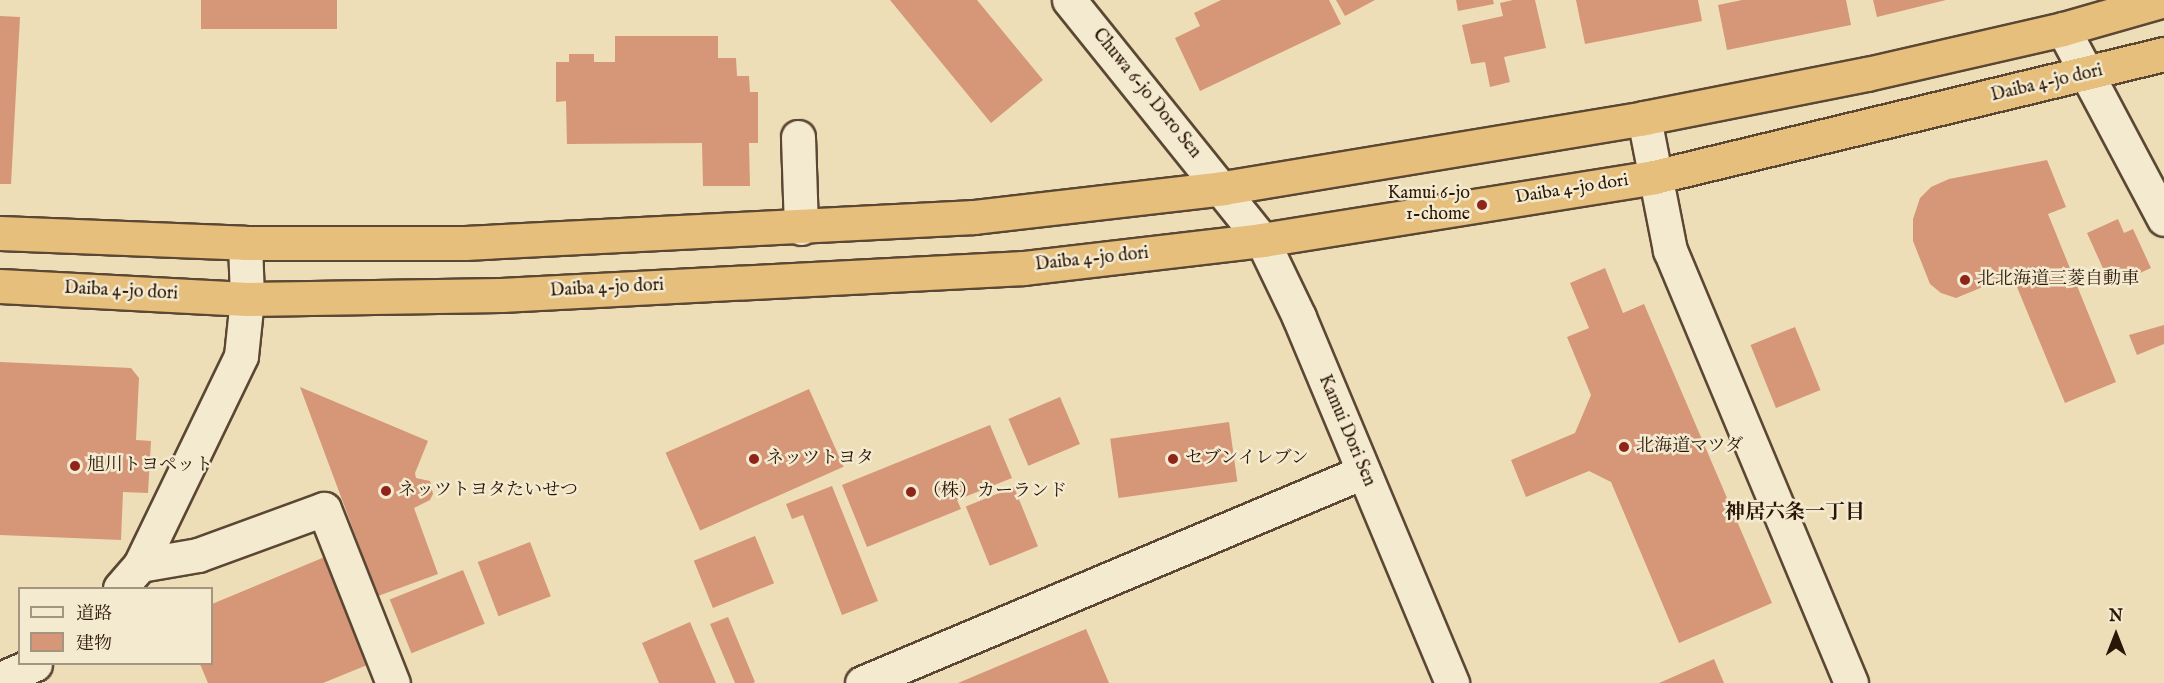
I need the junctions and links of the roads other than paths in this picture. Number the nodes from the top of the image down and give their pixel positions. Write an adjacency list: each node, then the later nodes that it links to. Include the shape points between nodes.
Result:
1 (1069, 0): 9 (street, Chuwa 6-jo Doro Sen)
2 (2164, 0): 3 (highway)
3 (2063, 29): 5 (street); 6 (highway, via 1867,74)
4 (2164, 54): 5 (highway, Daiba 4-jo dori)
5 (2090, 75): 8 (highway, Daiba 4-jo dori); 10 (street)
6 (1644, 118): 8 (street); 9 (highway)
7 (798, 137): 11 (street)
8 (1654, 177): 13 (highway, Daiba 4-jo dori); 24 (street, via 1670,250)
9 (1223, 188): 11 (highway, via 974,217); 13 (street, Kamui Dori Sen)
10 (2164, 219)
11 (801, 228): 14 (highway, via 465,243)
12 (0, 232): 14 (highway)
13 (1262, 240): 16 (highway, Daiba 4-jo dori, via 1024,268 501,295); 17 (street, Kamui Dori Sen)
14 (246, 243): 16 (street)
15 (0, 286): 16 (highway, Daiba 4-jo dori)
16 (247, 299): 18 (street, via 241,356)
17 (1363, 472): 21 (street); 23 (street, Kamui Dori Sen)
18 (130, 577): 22 (street, via 324,509)
19 (31, 665): 20 (street)
20 (0, 679)
21 (872, 681)
22 (393, 683)
23 (1452, 683)
24 (1851, 683)

